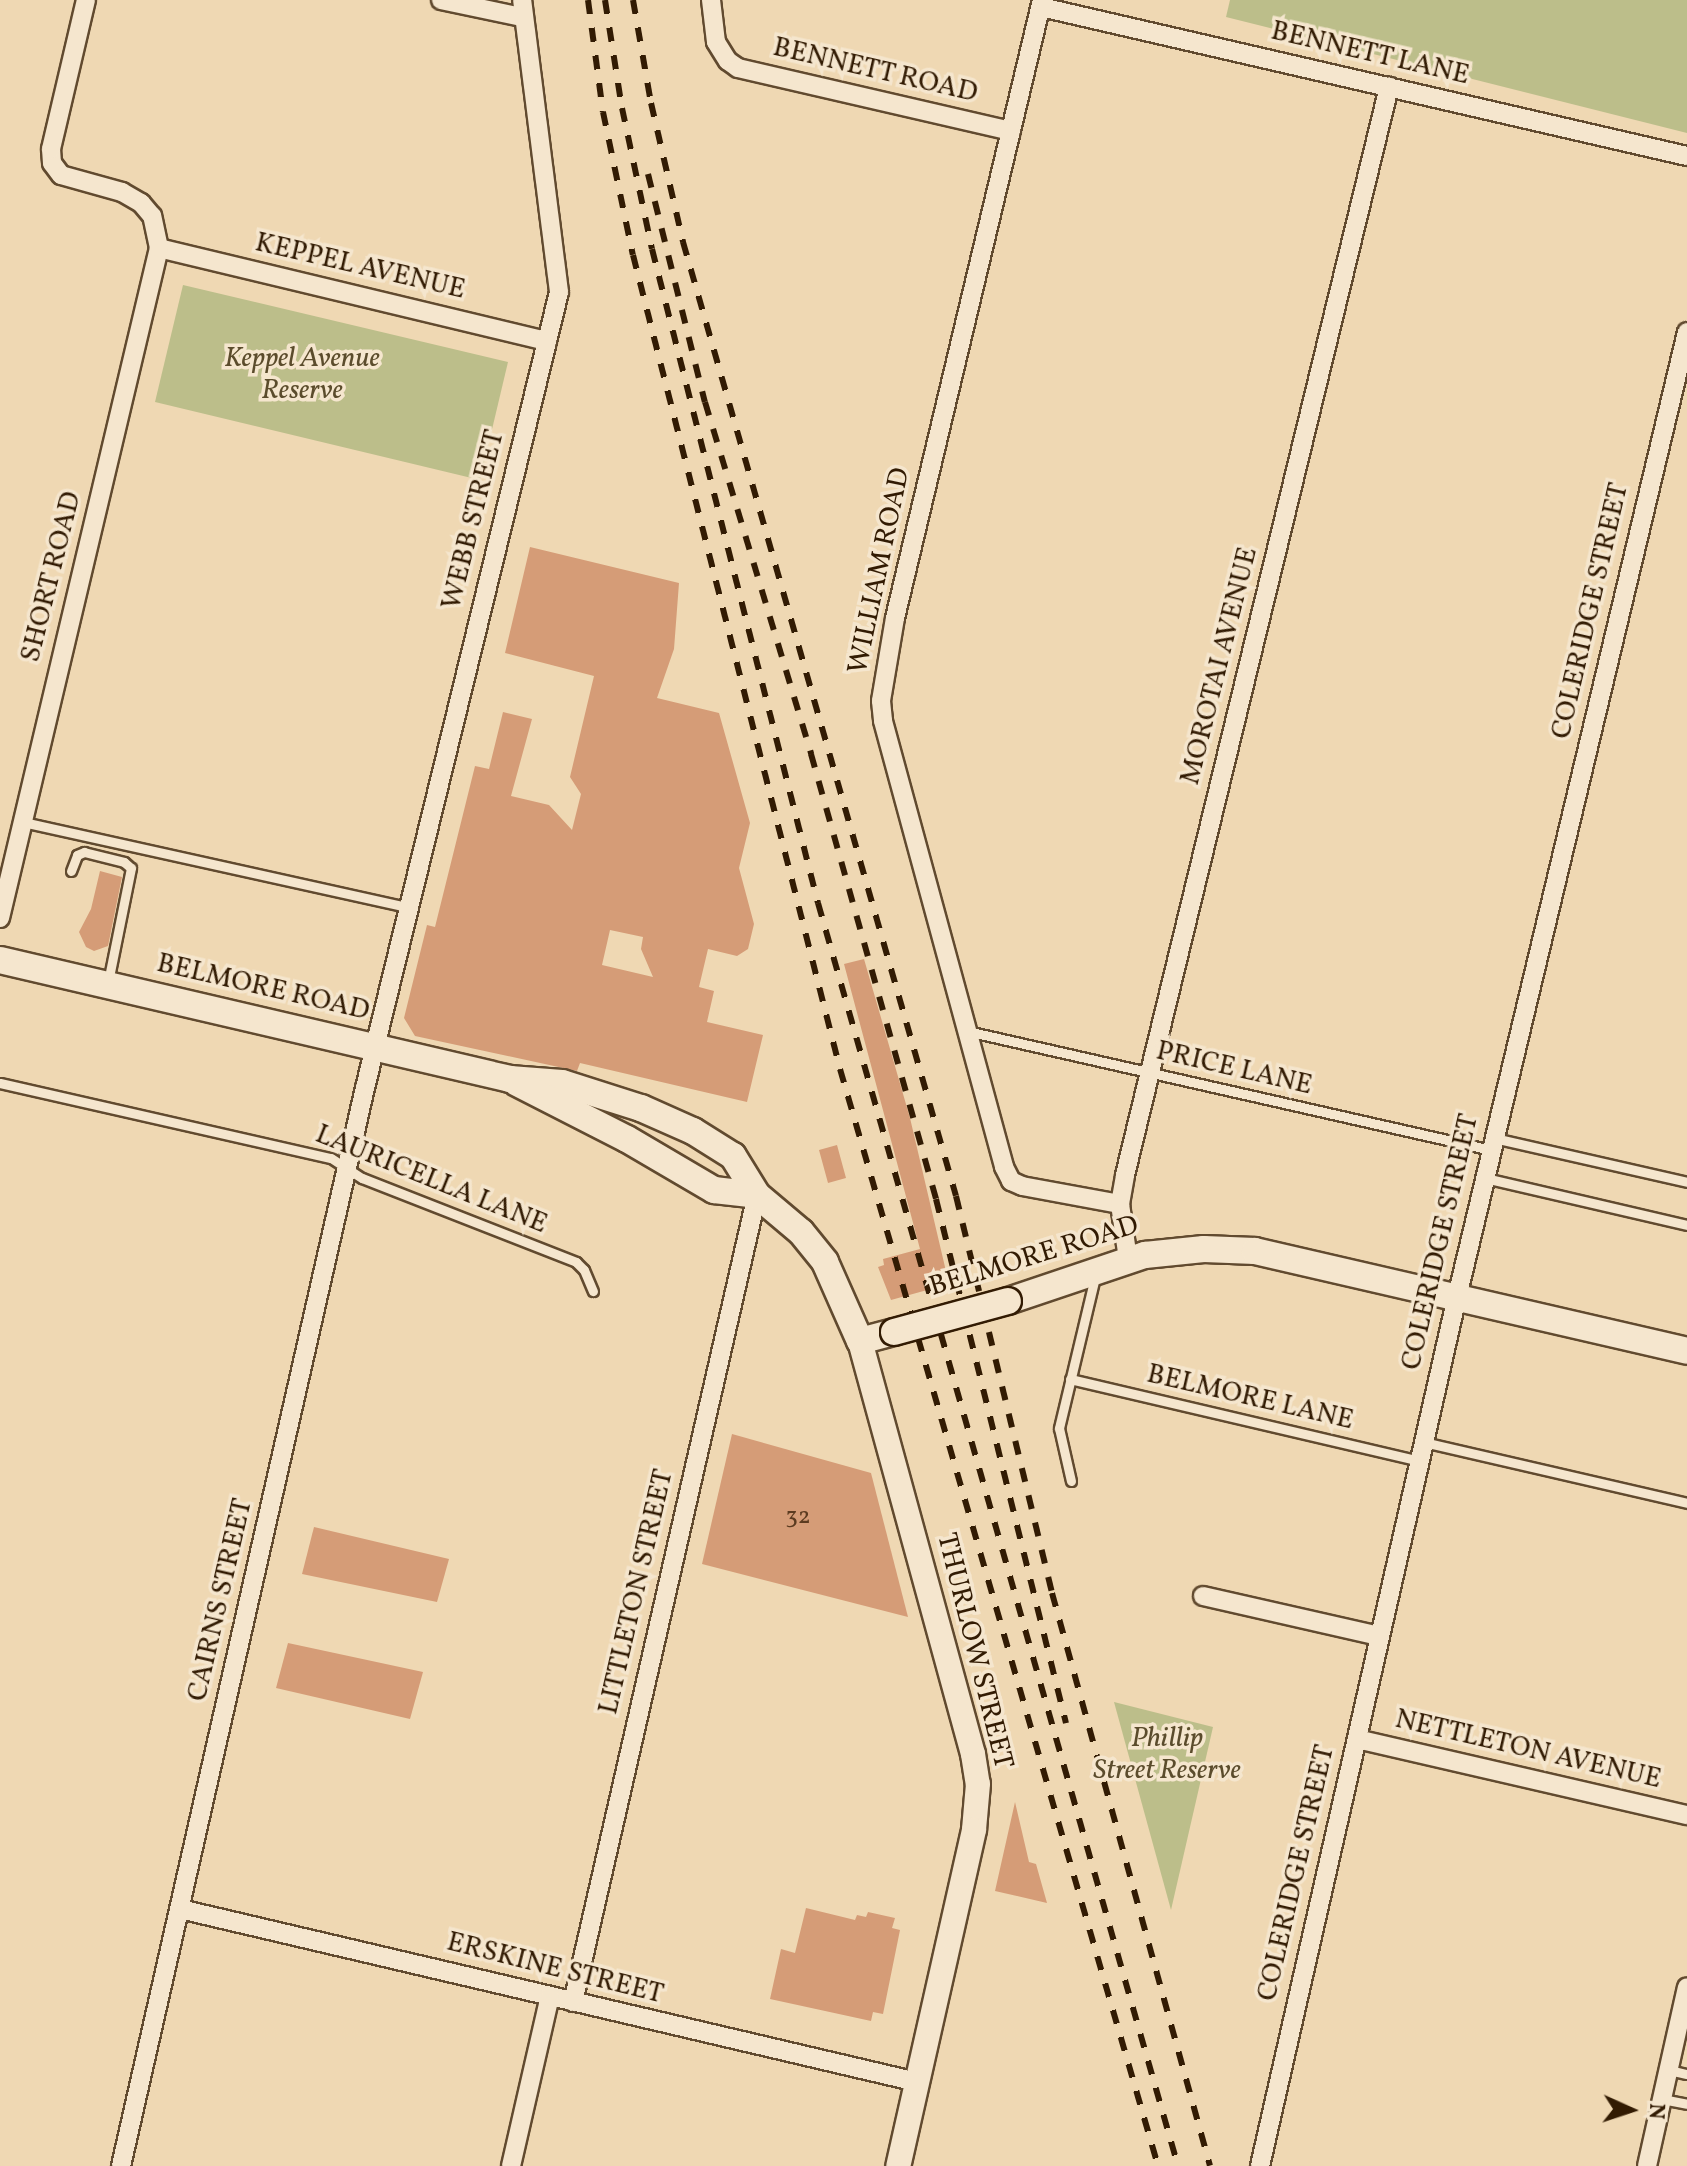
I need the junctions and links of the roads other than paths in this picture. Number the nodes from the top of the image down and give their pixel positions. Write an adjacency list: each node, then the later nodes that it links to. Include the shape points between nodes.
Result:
1 (86, 0): 9 (street, via 52,163 61,175 122,192 141,203 152,216)
2 (441, 0): 5 (street)
3 (711, 0): 7 (street, BENNETT ROAD, via 716,42 728,61 750,72)
4 (1042, 4): 6 (street, BENNETT LANE); 7 (street, WILLIAM ROAD)
5 (522, 8): 11 (street, WEBB STREET, via 559,292)
6 (1389, 87): 8 (street, BENNETT LANE); 20 (street, MOROTAI AVENUE)
7 (1011, 131): 18 (street, WILLIAM ROAD, via 882,683 883,721)
8 (1687, 156)
9 (159, 248): 11 (street, KEPPEL AVENUE); 12 (street, SHORT ROAD)
10 (1687, 332): 23 (street, COLERIDGE STREET)
11 (547, 341): 14 (street, WEBB STREET)
12 (22, 822): 14 (lane); 15 (street, SHORT ROAD)
13 (71, 871): 17 (lane, via 77,855 84,852 131,868)
14 (410, 908): 19 (street, WEBB STREET)
15 (0, 918)
16 (0, 960): 17 (main road, BELMORE ROAD)
17 (107, 985): 19 (main road, BELMORE ROAD)
18 (967, 1031): 20 (lane, PRICE LANE); 28 (street, WILLIAM ROAD, via 1011,1181)
19 (376, 1047): 21 (main road, BELMORE ROAD); 24 (street, CAIRNS STREET)
20 (1150, 1072): 23 (lane, PRICE LANE); 28 (street, MOROTAI AVENUE)
21 (510, 1079): 27 (main road, BELMORE ROAD, via 714,1190); 27 (main road, BELMORE ROAD, via 562,1083 666,1118 733,1156)
22 (0, 1083): 24 (lane, LAURICELLA LANE, via 331,1158)
23 (1492, 1144): 25 (street, COLERIDGE STREET); 26 (lane, PRICE LANE)
24 (346, 1168): 32 (lane, LAURICELLA LANE, via 576,1262); 44 (street, CAIRNS STREET)
25 (1485, 1178): 29 (lane); 33 (street, COLERIDGE STREET)
26 (1687, 1182)
27 (757, 1195): 34 (main road, BELMORE ROAD, via 801,1232 825,1262); 47 (street, LITTLETON STREET)
28 (1120, 1204): 30 (street, MOROTAI AVENUE)
29 (1687, 1225)
30 (1128, 1259): 31 (main road, BELMORE ROAD); 33 (main road, BELMORE ROAD, via 1182,1250 1255,1251)
31 (1097, 1270): 34 (main road, BELMORE ROAD, bridge, via 1008,1301); 36 (lane)
32 (593, 1291)
33 (1457, 1297): 35 (main road, BELMORE ROAD); 37 (street, COLERIDGE STREET)
34 (860, 1341): 49 (street, THURLOW STREET, via 978,1784 974,1830)
35 (1687, 1351)
36 (1070, 1379): 37 (lane, BELMORE LANE); 38 (lane, via 1059,1428)
37 (1421, 1452): 39 (lane, BELMORE LANE); 41 (street, COLERIDGE STREET)
38 (1071, 1481)
39 (1687, 1503)
40 (1203, 1596): 41 (street)
41 (1379, 1636): 42 (street, COLERIDGE STREET)
42 (1357, 1739): 43 (street, NETTLETON AVENUE); 55 (street, COLERIDGE STREET)
43 (1687, 1815)
44 (180, 1909): 46 (street, ERSKINE STREET); 52 (street, CAIRNS STREET)
45 (1687, 1987): 48 (street)
46 (550, 1996): 47 (street, ERSKINE STREET); 53 (street)
47 (573, 2002): 49 (street, ERSKINE STREET)
48 (1678, 2072): 50 (street)
49 (917, 2082): 54 (street, THURLOW STREET)
50 (1662, 2099): 51 (lane); 56 (street)
51 (1687, 2104)
52 (121, 2166)
53 (511, 2166)
54 (898, 2166)
55 (1260, 2166)
56 (1647, 2166)

